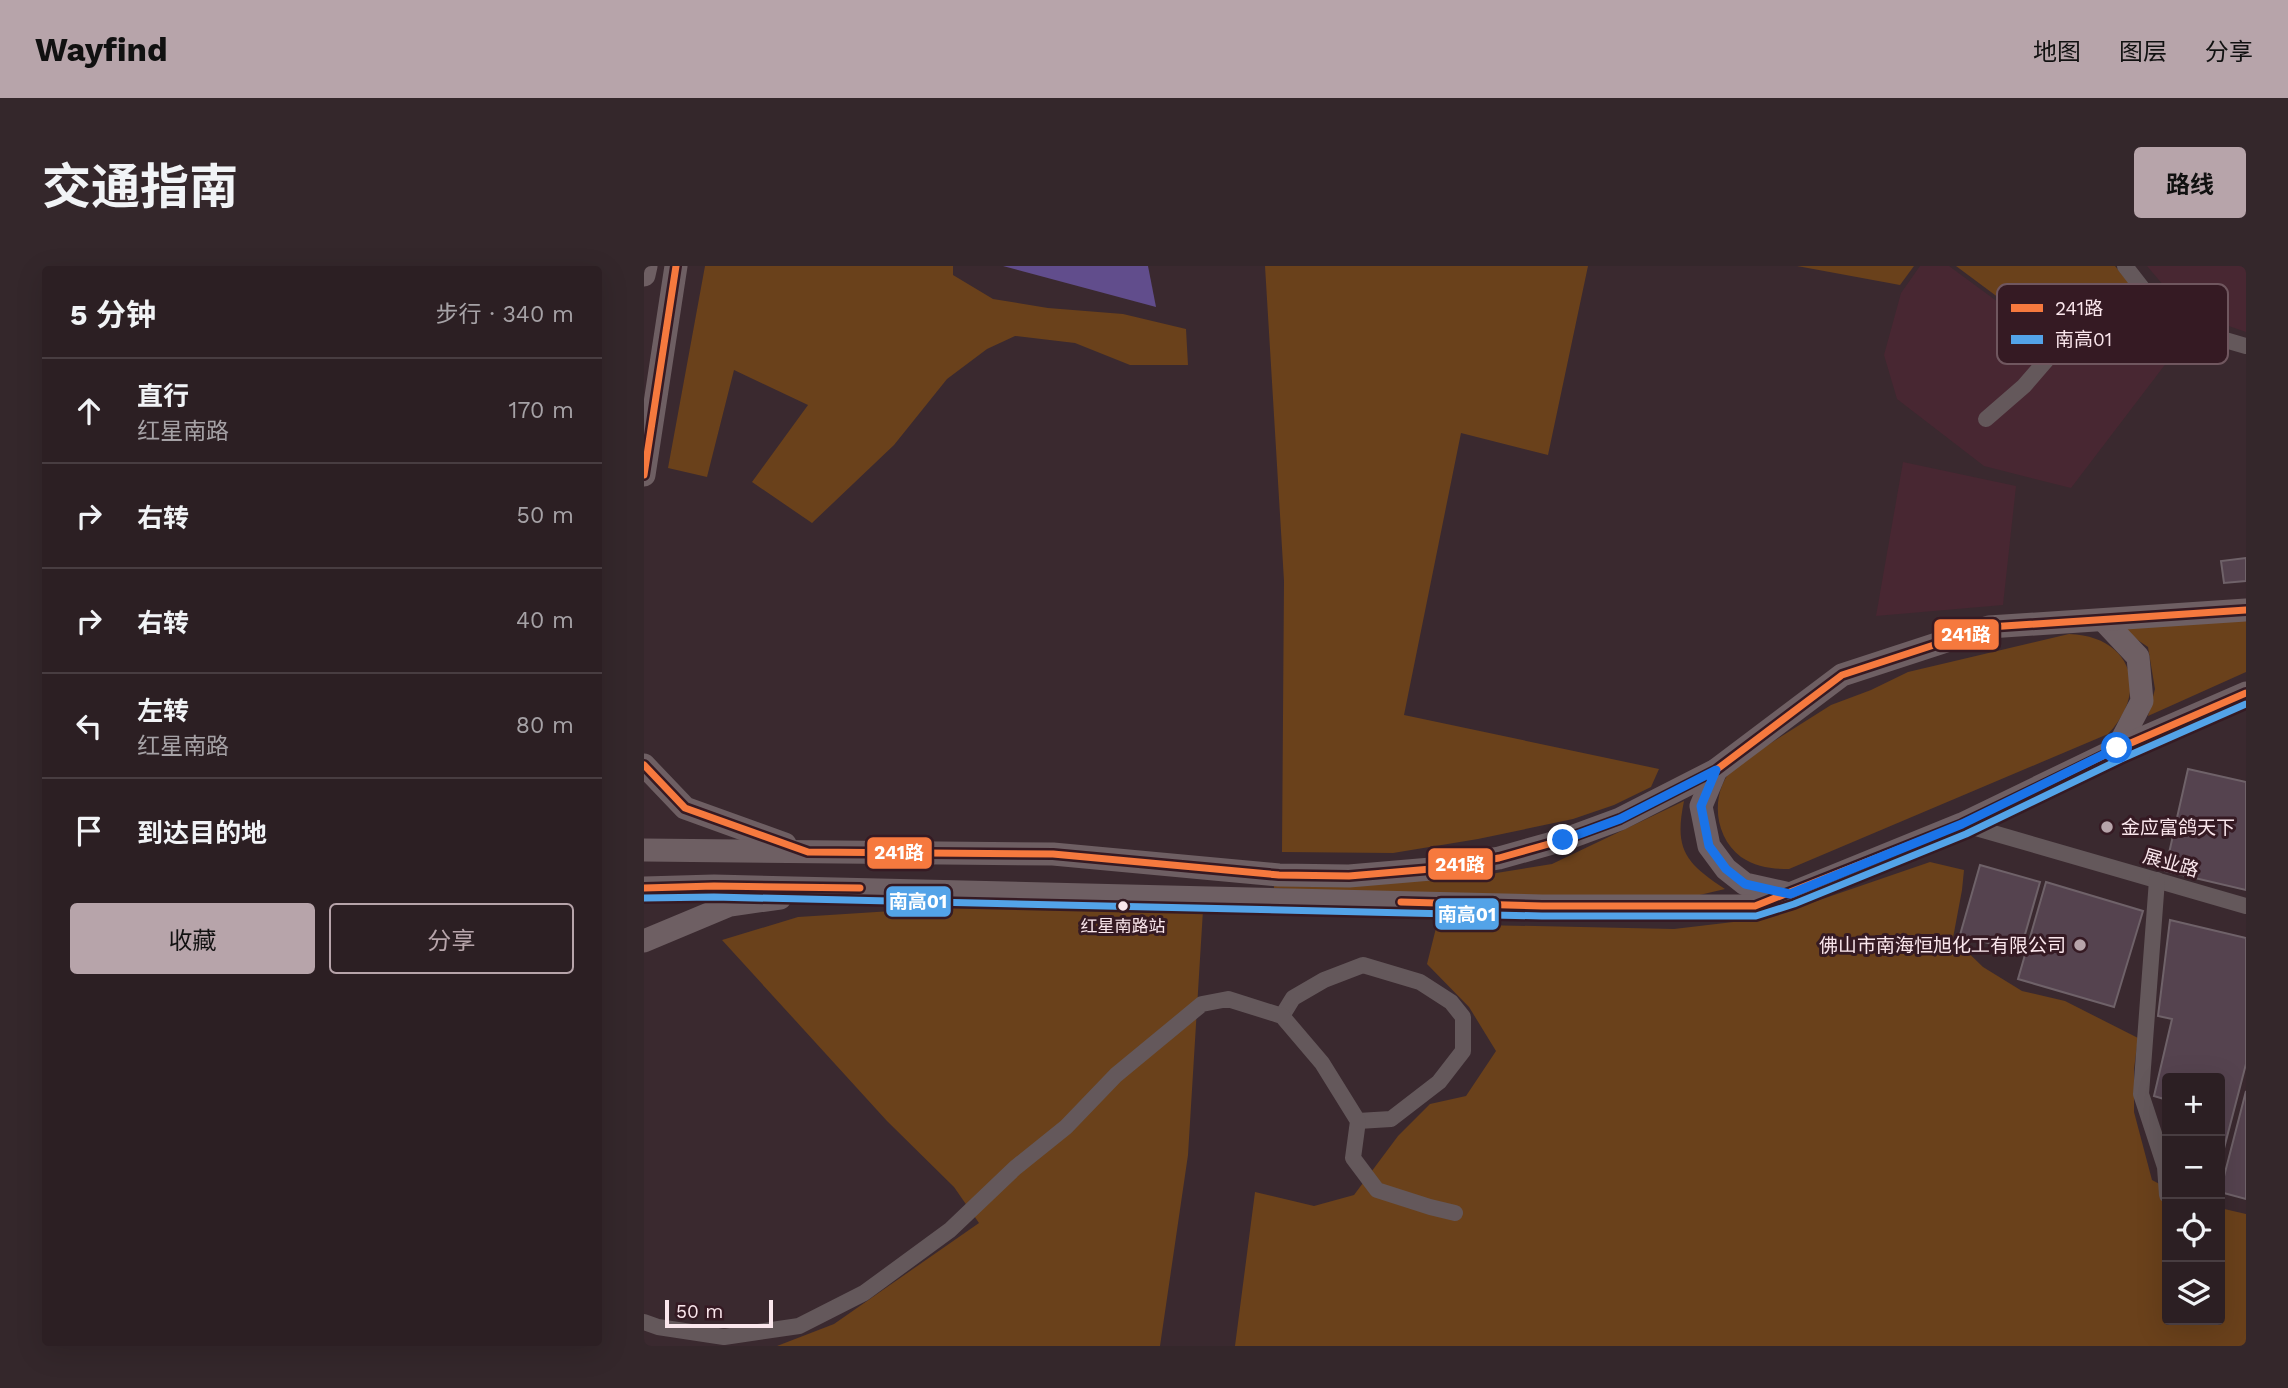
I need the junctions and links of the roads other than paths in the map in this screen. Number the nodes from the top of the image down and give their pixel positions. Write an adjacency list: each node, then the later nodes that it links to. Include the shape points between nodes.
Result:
1 (646, 266): 4 (main road)
2 (676, 266): 10 (main road)
3 (2125, 266): 5 (street)
4 (644, 275)
5 (2139, 284)
6 (2228, 341): 7 (street)
7 (2246, 346)
8 (2043, 364): 9 (street)
9 (1986, 419)
10 (644, 475)
11 (2246, 610): 12 (main road)
12 (2104, 621): 14 (main road, via 2138,657 2142,701); 16 (main road, via 1989,627 1842,675)
13 (2246, 692): 14 (main road)
14 (2117, 748): 17 (main road)
15 (644, 765): 19 (main road, via 685,808)
16 (1716, 770): 19 (main road, via 1620,819 1563,840 1499,858 1431,869 1349,876 1279,875 1053,853); 23 (main road, via 1701,806 1709,846 1745,884)
17 (1962, 824): 20 (street, 展业路); 23 (main road)
18 (644, 850): 19 (main road)
19 (808, 852)
20 (2157, 880): 24 (street, 展业路); 28 (street, via 2141,1094)
21 (644, 888): 22 (main road)
22 (848, 888): 23 (main road, via 1555,906 1755,906); 25 (main road, via 730,905)
23 (1790, 894)
24 (2246, 906)
25 (644, 941)
26 (1282, 1016): 27 (street, via 1322,1063); 27 (street, via 1293,998 1324,979 1363,965 1420,982 1451,1002 1462,1017 1463,1051 1439,1082 1391,1119); 31 (street, via 1228,999 1202,1004 1116,1075 1066,1127 950,1230 864,1293 799,1326)
27 (1357, 1121): 29 (street, via 1353,1158 1377,1190)
28 (2162, 1158)
29 (1455, 1213)
30 (644, 1322): 31 (street)
31 (749, 1340)

